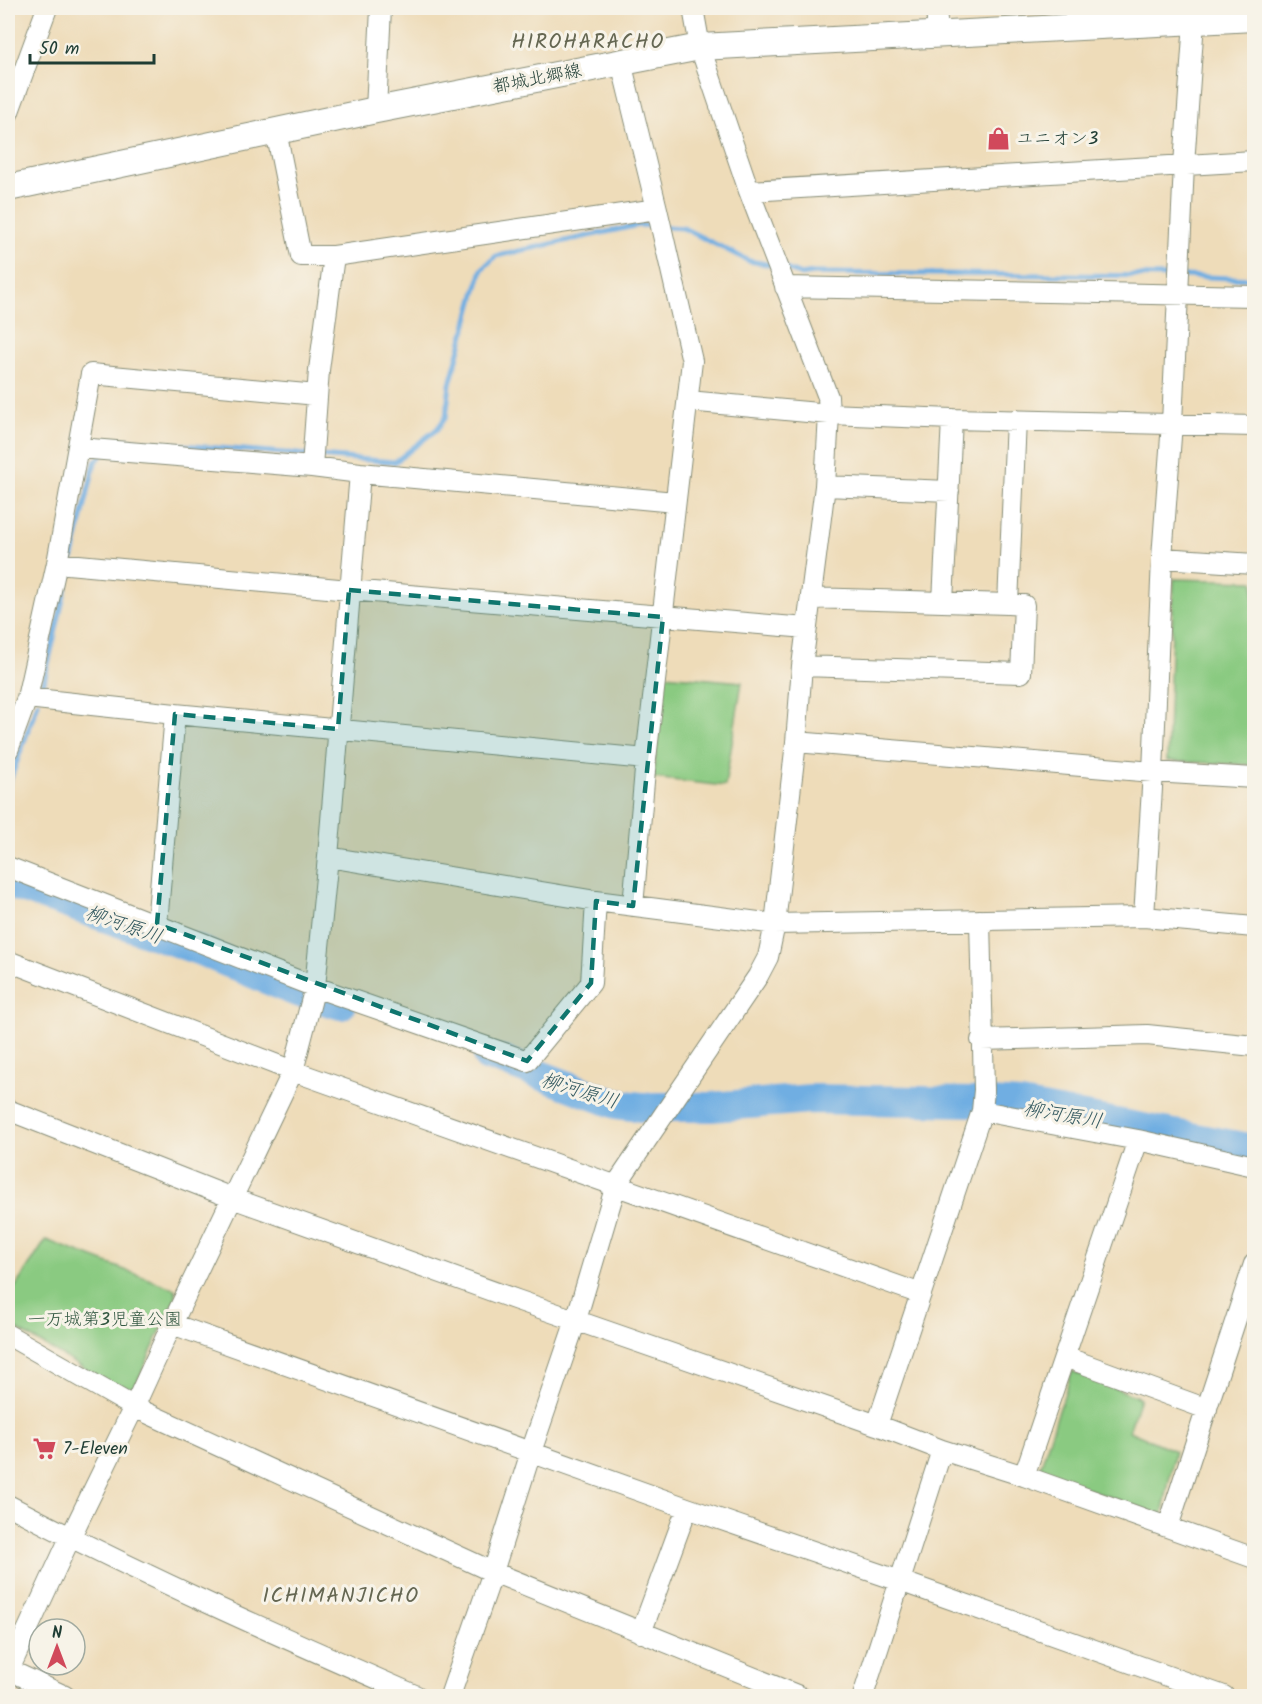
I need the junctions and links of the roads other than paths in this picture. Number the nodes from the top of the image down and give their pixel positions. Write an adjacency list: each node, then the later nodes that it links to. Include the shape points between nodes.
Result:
1 (47, 8): 11 (street)
2 (381, 8): 10 (street)
3 (693, 8): 8 (street)
4 (936, 8): 7 (street)
5 (1254, 18): 6 (main road, 都城北郷線)
6 (1194, 21): 7 (main road, 都城北郷線); 14 (street)
7 (938, 34): 8 (main road, 都城北郷線)
8 (700, 47): 9 (main road, 都城北郷線); 16 (street)
9 (621, 62): 10 (main road, 都城北郷線); 17 (street)
10 (376, 110): 12 (main road, 都城北郷線)
11 (8, 114)
12 (276, 131): 15 (main road, 都城北郷線); 18 (street, via 301,256)
13 (1254, 161): 14 (street)
14 (1184, 165): 16 (street); 20 (street)
15 (8, 188)
16 (749, 191): 19 (street)
17 (657, 209): 18 (street); 23 (street, via 692,361)
18 (333, 256): 22 (street)
19 (785, 287): 20 (street); 24 (street, via 828,397)
20 (1177, 294): 21 (street); 27 (street)
21 (1254, 296)
22 (317, 395): 29 (street, via 91,374); 30 (street)
23 (687, 401): 24 (street); 34 (street)
24 (829, 414): 25 (street); 32 (street)
25 (952, 419): 26 (street); 33 (street)
26 (1016, 420): 27 (street); 41 (street)
27 (1172, 423): 28 (street); 35 (street)
28 (1254, 426)
29 (79, 448): 30 (street); 36 (street)
30 (312, 466): 31 (street)
31 (360, 473): 34 (street); 38 (street)
32 (825, 486): 33 (street); 39 (street)
33 (949, 491): 40 (street)
34 (675, 502): 42 (street)
35 (1162, 558): 37 (street); 51 (street)
36 (57, 563): 38 (street); 45 (street)
37 (1254, 564)
38 (349, 590): 42 (street); 47 (street)
39 (811, 598): 40 (street); 43 (street)
40 (943, 602): 41 (street)
41 (1008, 604): 44 (street, via 1024,605 1021,673)
42 (663, 617): 43 (street); 50 (street)
43 (807, 628): 44 (street)
44 (802, 666): 48 (street)
45 (27, 698): 46 (street); 49 (street)
46 (175, 714): 47 (street); 59 (street)
47 (338, 729): 50 (street); 53 (street)
48 (795, 742): 51 (street); 60 (street)
49 (8, 750)
50 (646, 759): 56 (street)
51 (1153, 772): 52 (street); 57 (street)
52 (1254, 778)
53 (328, 857): 55 (street); 63 (street)
54 (8, 867): 59 (street)
55 (596, 902): 56 (street); 63 (street, via 591,982 527,1061)
56 (633, 906): 60 (street)
57 (1144, 917): 58 (street); 61 (street)
58 (980, 920): 60 (street); 64 (street)
59 (157, 924): 63 (street)
60 (775, 924): 71 (street, via 768,957 758,976)
61 (1254, 927)
62 (8, 961): 66 (street)
63 (313, 995): 66 (street)
64 (981, 1040): 65 (street, via 1147,1035); 68 (street)
65 (1254, 1046)
66 (293, 1071): 71 (street); 72 (street)
67 (8, 1110): 72 (street)
68 (982, 1111): 69 (street); 74 (street)
69 (1138, 1140): 70 (street); 78 (street)
70 (1254, 1166)
71 (616, 1185): 74 (street); 75 (street)
72 (232, 1198): 75 (street); 76 (street)
73 (1254, 1264): 80 (street)
74 (921, 1294): 81 (street)
75 (576, 1320): 81 (street); 83 (street)
76 (172, 1324): 79 (street); 83 (street)
77 (8, 1335): 79 (street)
78 (1065, 1357): 80 (street); 84 (street)
79 (134, 1407): 88 (street); 90 (street)
80 (1207, 1409): 87 (street)
81 (877, 1425): 82 (street)
82 (942, 1450): 84 (street); 91 (street)
83 (531, 1452): 86 (street); 90 (street)
84 (1024, 1476): 87 (street)
85 (8, 1505): 88 (street)
86 (687, 1508): 91 (street); 92 (street)
87 (1168, 1527): 89 (street)
88 (70, 1538): 93 (street); 95 (street)
89 (1254, 1558)
90 (493, 1572): 92 (street); 96 (street)
91 (900, 1581): 98 (street); 99 (street)
92 (641, 1633): 97 (street)
93 (8, 1671): 94 (street)
94 (65, 1696)
95 (417, 1696)
96 (450, 1696)
97 (798, 1696)
98 (863, 1696)
99 (1224, 1696)

